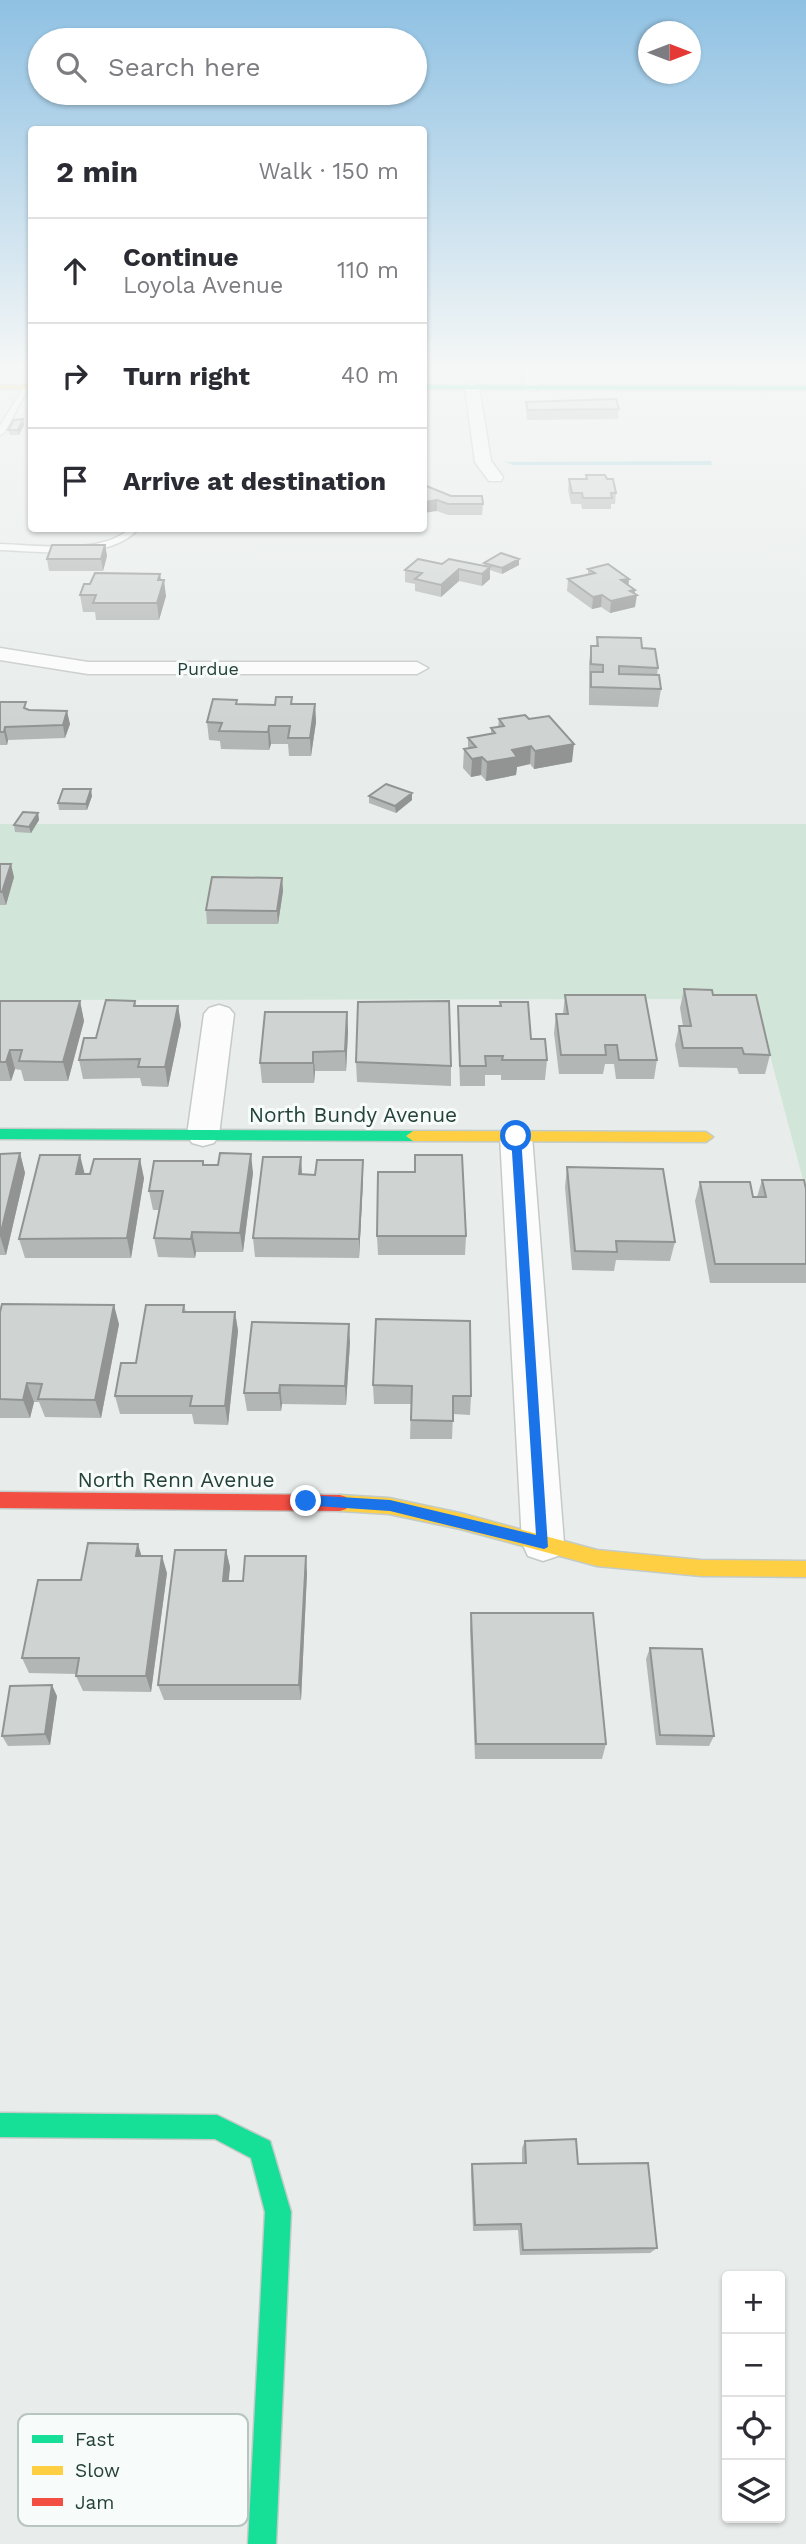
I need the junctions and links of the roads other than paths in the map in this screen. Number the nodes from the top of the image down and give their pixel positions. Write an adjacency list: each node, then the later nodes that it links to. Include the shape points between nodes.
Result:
1 (130, 532): 2 (lane, via 117,544 100,547)
2 (0, 547)
3 (0, 654): 4 (street, Purdue, via 100,668)
4 (417, 668)
5 (219, 1014): 7 (street)
6 (0, 1134): 7 (street, North Bundy Avenue)
7 (203, 1135): 8 (street, North Bundy Avenue)
8 (516, 1136): 9 (street, North Bundy Avenue); 11 (street)
9 (706, 1137)
10 (0, 1500): 11 (street, North Renn Avenue, via 306,1501 390,1506)
11 (544, 1543): 12 (street, North Renn Avenue, via 645,1565)
12 (806, 1569)
13 (0, 2125): 14 (street, via 217,2127 261,2150 278,2212)
14 (262, 2544)

